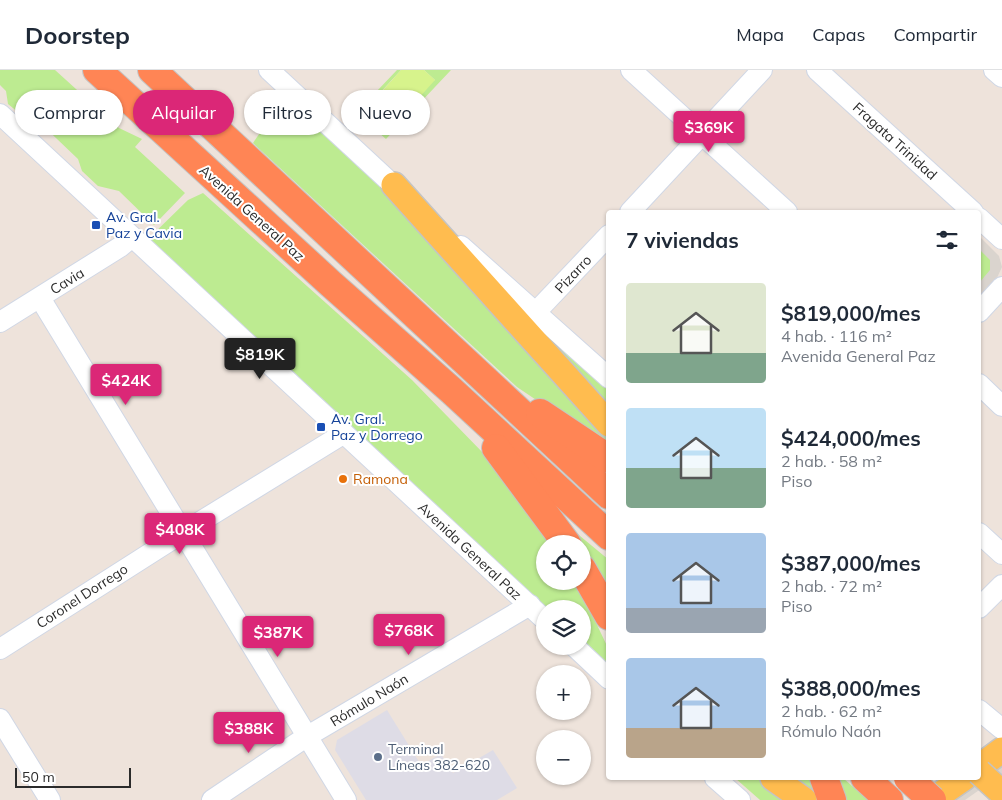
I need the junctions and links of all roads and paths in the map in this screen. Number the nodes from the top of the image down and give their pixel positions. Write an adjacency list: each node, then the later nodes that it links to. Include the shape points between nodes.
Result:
1 (97, 70): 27 (highway, Avenida General Paz)
2 (152, 70): 24 (highway)
3 (268, 70): 11 (street)
4 (631, 70): 10 (street)
5 (762, 70): 10 (street)
6 (817, 70): 14 (street, Fragata Trinidad)
7 (994, 70): 8 (street)
8 (1002, 78)
9 (0, 114): 16 (street, Avenida General Paz)
10 (702, 135): 12 (street); 13 (street)
11 (394, 185): 22 (street); 29 (main road)
12 (632, 210)
13 (785, 210)
14 (967, 210)
15 (981, 222): 18 (street, Fragata Trinidad)
16 (132, 238): 20 (street, Cavia); 30 (street, Avenida General Paz)
17 (606, 238): 22 (street, Pizarro)
18 (1002, 239)
19 (1002, 286): 21 (street)
20 (40, 298): 23 (street, Cavia); 33 (street)
21 (981, 310)
22 (536, 312): 25 (street)
23 (0, 322)
24 (482, 375): 31 (highway); 32 (highway)
25 (606, 375)
26 (981, 386): 28 (street)
27 (452, 391): 34 (highway, Avenida General Paz); 35 (highway)
28 (1002, 406)
29 (606, 421)
30 (344, 434): 33 (street, Coronel Dorrego); 40 (street, Avenida General Paz)
31 (606, 457)
32 (606, 493)
33 (182, 533): 44 (street, Coronel Dorrego); 50 (street)
34 (606, 533)
35 (560, 535)
36 (981, 535): 37 (street)
37 (1002, 554)
38 (591, 585): 42 (highway)
39 (1002, 585): 41 (street)
40 (530, 606): 43 (street, Avenida General Paz); 50 (street, Rómulo Naón)
41 (981, 606)
42 (606, 611)
43 (536, 612)
44 (0, 649)
45 (584, 655): 46 (street)
46 (606, 676)
47 (981, 712): 49 (street)
48 (0, 719): 63 (street)
49 (1002, 729)
50 (306, 737): 64 (street, Rómulo Naón); 65 (street)
51 (1002, 742): 52 (main road)
52 (981, 743)
53 (1002, 750): 54 (main road)
54 (981, 766)
55 (981, 774): 62 (main road, bridge)
56 (717, 780): 66 (street)
57 (825, 780): 68 (highway)
58 (910, 780): 69 (highway, bridge)
59 (961, 780): 69 (main road)
60 (777, 781): 67 (main road)
61 (1002, 788): 70 (main road)
62 (1002, 794)
63 (50, 800)
64 (212, 800)
65 (346, 800)
66 (740, 800)
67 (804, 800)
68 (832, 800)
69 (932, 800)
70 (984, 800)

